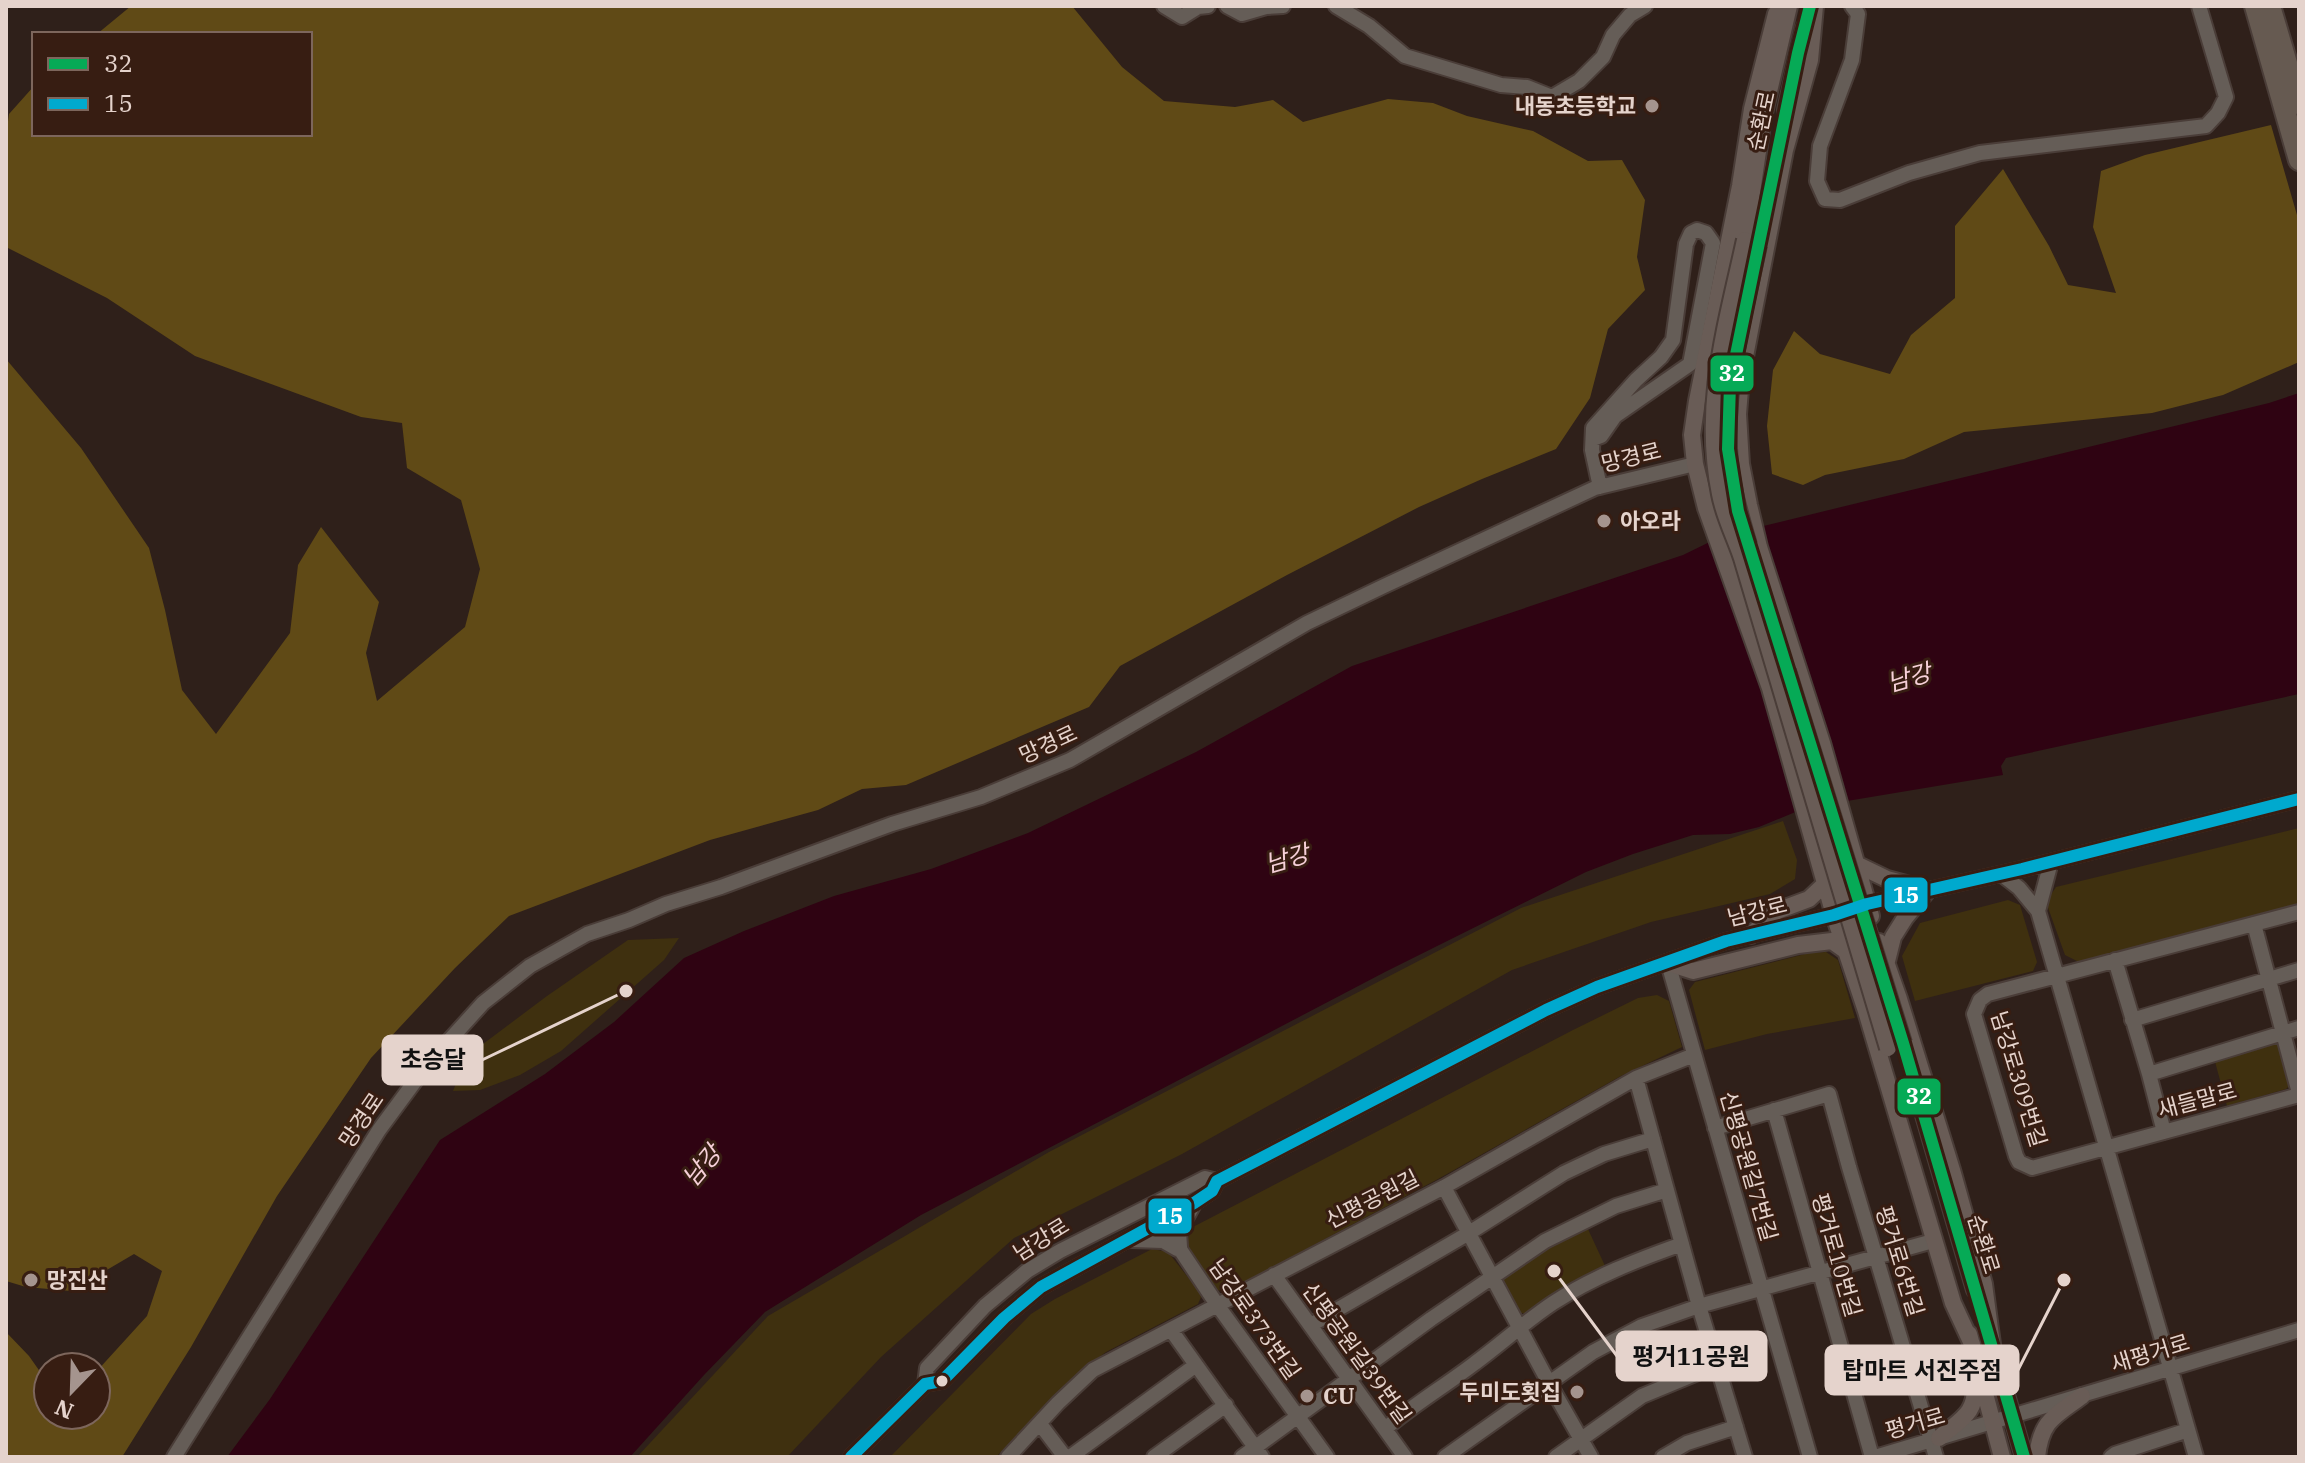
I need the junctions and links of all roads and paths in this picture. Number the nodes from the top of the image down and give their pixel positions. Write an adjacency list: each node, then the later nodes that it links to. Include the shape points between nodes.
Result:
1 (1164, 6): 2 (street, via 1182,17)
2 (1208, 6)
3 (1227, 6): 4 (street, via 1242,14)
4 (1283, 6)
5 (1336, 6): 6 (street, via 1405,56 1552,97 1579,81 1603,57 1630,15)
6 (1645, 6)
7 (1781, 6): 18 (main road, 망경로, via 1752,109 1697,401)
8 (1789, 6): 16 (main road, 순환로, via 1763,117)
9 (1812, 6): 16 (main road, 순환로); 19 (main road, via 1810,60 1785,150 1741,377)
10 (1852, 6): 11 (street, via 1858,14 1852,60 1820,146 1817,181 1825,199 1840,200 1980,153 2206,126 2226,97)
11 (2199, 6)
12 (2255, 6): 15 (highway)
13 (2270, 6): 14 (highway)
14 (2299, 104)
15 (2299, 160)
16 (1751, 242): 46 (main road, bridge, via 1730,384 1728,449 1738,511)
17 (1593, 439): 17 (street, via 1615,416 1690,364 1713,243 1706,233 1691,233 1686,244 1673,340 1603,415 1593,428); 20 (street)
18 (1695, 464): 19 (main road); 21 (street, 망경로); 28 (main road, via 1770,688)
19 (1741, 464): 26 (main road, via 1759,547)
20 (1595, 465): 21 (street); 22 (street); 23 (street)
21 (1626, 481): 22 (street, 망경로)
22 (1600, 487): 23 (street, 망경로)
23 (1583, 494): 98 (street, 망경로, via 1307,623 1070,760 981,797 587,934 530,966 483,1003 427,1065 379,1130)
24 (2299, 799): 25 (street, 남강로)
25 (2051, 862): 27 (street, 남강로); 31 (street)
26 (1858, 865): 29 (main road); 30 (main road)
27 (2001, 874): 29 (street, 남강로); 31 (street)
28 (1826, 883): 33 (main road); 35 (main road, via 1809,899 1777,911)
29 (1928, 890): 30 (street, 남강로); 38 (main road, via 1893,937)
30 (1867, 904): 33 (street, 남강로); 38 (main road)
31 (2038, 911): 41 (street)
32 (2299, 912): 34 (street)
33 (1834, 915): 35 (street, 남강로); 36 (main road)
34 (2254, 924): 37 (street); 42 (street)
35 (1751, 935): 39 (street, 남강로)
36 (1846, 951): 39 (main road, via 1832,941 1693,971); 64 (main road)
37 (2115, 960): 41 (street); 43 (street)
38 (1886, 962): 78 (main road, via 1984,1284)
39 (1668, 963): 47 (street); 56 (street, 남강로, via 1546,1010)
40 (2299, 970): 42 (street)
41 (2056, 976): 55 (street); 55 (street, 남강로309번길, via 1988,994 1975,1007 2011,1142 2019,1162 2032,1168)
42 (2268, 979): 43 (street); 45 (street)
43 (2132, 1020): 48 (street)
44 (2299, 1028): 45 (street)
45 (2283, 1033): 48 (street); 50 (street)
46 (1896, 1046): 78 (main road, 순환로); 79 (main road, 순환로)
47 (1694, 1055): 49 (street, 신평공원길); 52 (street, 신평공원길7번길)
48 (2149, 1074): 53 (street)
49 (1636, 1078): 54 (street); 57 (street, 신평공원길)
50 (2299, 1094): 53 (street, 새들말로)
51 (1774, 1110): 52 (street); 67 (street, 평거로6번길, via 1829,1094); 68 (street, 평거로10번길)
52 (1715, 1128): 71 (street, 신평공원길7번길)
53 (2164, 1132): 55 (street, 새들말로)
54 (1653, 1139): 58 (street); 62 (street, via 1564,1173)
55 (2108, 1148): 82 (street)
56 (1217, 1181): 59 (street, 남강로); 60 (street, 남강로, via 1205,1178)
57 (1444, 1187): 62 (street); 69 (street, 신평공원길)
58 (1667, 1190): 65 (street); 70 (street, via 1616,1206)
59 (1194, 1203): 61 (street, 남강로); 66 (street, via 1179,1231)
60 (1151, 1205): 61 (street, 남강로373번길); 85 (street, 남강로, via 1027,1271 985,1306 927,1368)
61 (1160, 1222): 63 (street, 남강로); 66 (street, 남강로373번길)
62 (1469, 1233): 70 (street); 74 (street)
63 (1128, 1240): 66 (street, via 1163,1241); 85 (street, 남강로, via 1041,1287 942,1381)
64 (1933, 1241): 67 (street); 79 (main road)
65 (1682, 1244): 73 (street); 75 (street, via 1592,1281)
66 (1181, 1251): 72 (street, 남강로373번길)
67 (1876, 1257): 68 (street); 96 (street, 평거로6번길)
68 (1818, 1273): 71 (street); 112 (street, 평거로10번길)
69 (1274, 1275): 72 (street, 신평공원길); 74 (street, 신평공원길39번길)
70 (1492, 1275): 75 (street); 83 (street)
71 (1761, 1289): 73 (street); 111 (street, 신평공원길7번길)
72 (1218, 1306): 76 (street, 신평공원길); 88 (street, 남강로373번길)
73 (1699, 1306): 81 (street); 84 (street, via 1630,1332)
74 (1311, 1325): 83 (street, 신평공원길39번길)
75 (1520, 1327): 84 (street); 93 (street)
76 (1171, 1330): 80 (street); 91 (street, 신평공원길, via 1093,1370)
77 (2299, 1330): 82 (street, 새평거로)
78 (1992, 1344): 89 (main road, 순환로)
79 (1973, 1350): 90 (main road, 순환로); 96 (main road, via 1972,1407)
80 (1196, 1365): 87 (street); 101 (street)
81 (1717, 1365): 92 (street); 95 (street, via 1642,1396)
82 (2170, 1370): 86 (street, 새평거로); 94 (street)
83 (1349, 1380): 88 (street); 93 (street, 신평공원길39번길)
84 (1549, 1383): 95 (street); 106 (street)
85 (925, 1384): 99 (street, 남강로)
86 (2082, 1396): 89 (street, 새평거로); 116 (main road, via 2045,1427)
87 (1226, 1405): 97 (street); 102 (street)
88 (1298, 1417): 97 (street); 104 (street, 남강로373번길)
89 (2013, 1417): 90 (street, 평거로); 115 (main road, 순환로)
90 (1993, 1423): 96 (street, 평거로); 114 (main road, 순환로)
91 (1040, 1424): 100 (street, 신평공원길); 101 (street)
92 (1736, 1427): 109 (street); 110 (street)
93 (1385, 1429): 105 (street, 신평공원길39번길)
94 (2188, 1430): 117 (street); 118 (street)
95 (1581, 1439): 107 (street); 108 (street)
96 (1935, 1439): 112 (street, 평거로); 113 (street, 평거로6번길)
97 (1258, 1452): 103 (street)
98 (174, 1457)
99 (851, 1457)
100 (1008, 1457)
101 (1067, 1457)
102 (1154, 1457)
103 (1242, 1457)
104 (1327, 1457)
105 (1405, 1457)
106 (1445, 1457)
107 (1556, 1457)
108 (1591, 1457)
109 (1663, 1457)
110 (1745, 1457)
111 (1810, 1457)
112 (1874, 1457)
113 (1936, 1457)
114 (2002, 1457)
115 (2024, 1457)
116 (2037, 1457)
117 (2111, 1457)
118 (2196, 1457)

